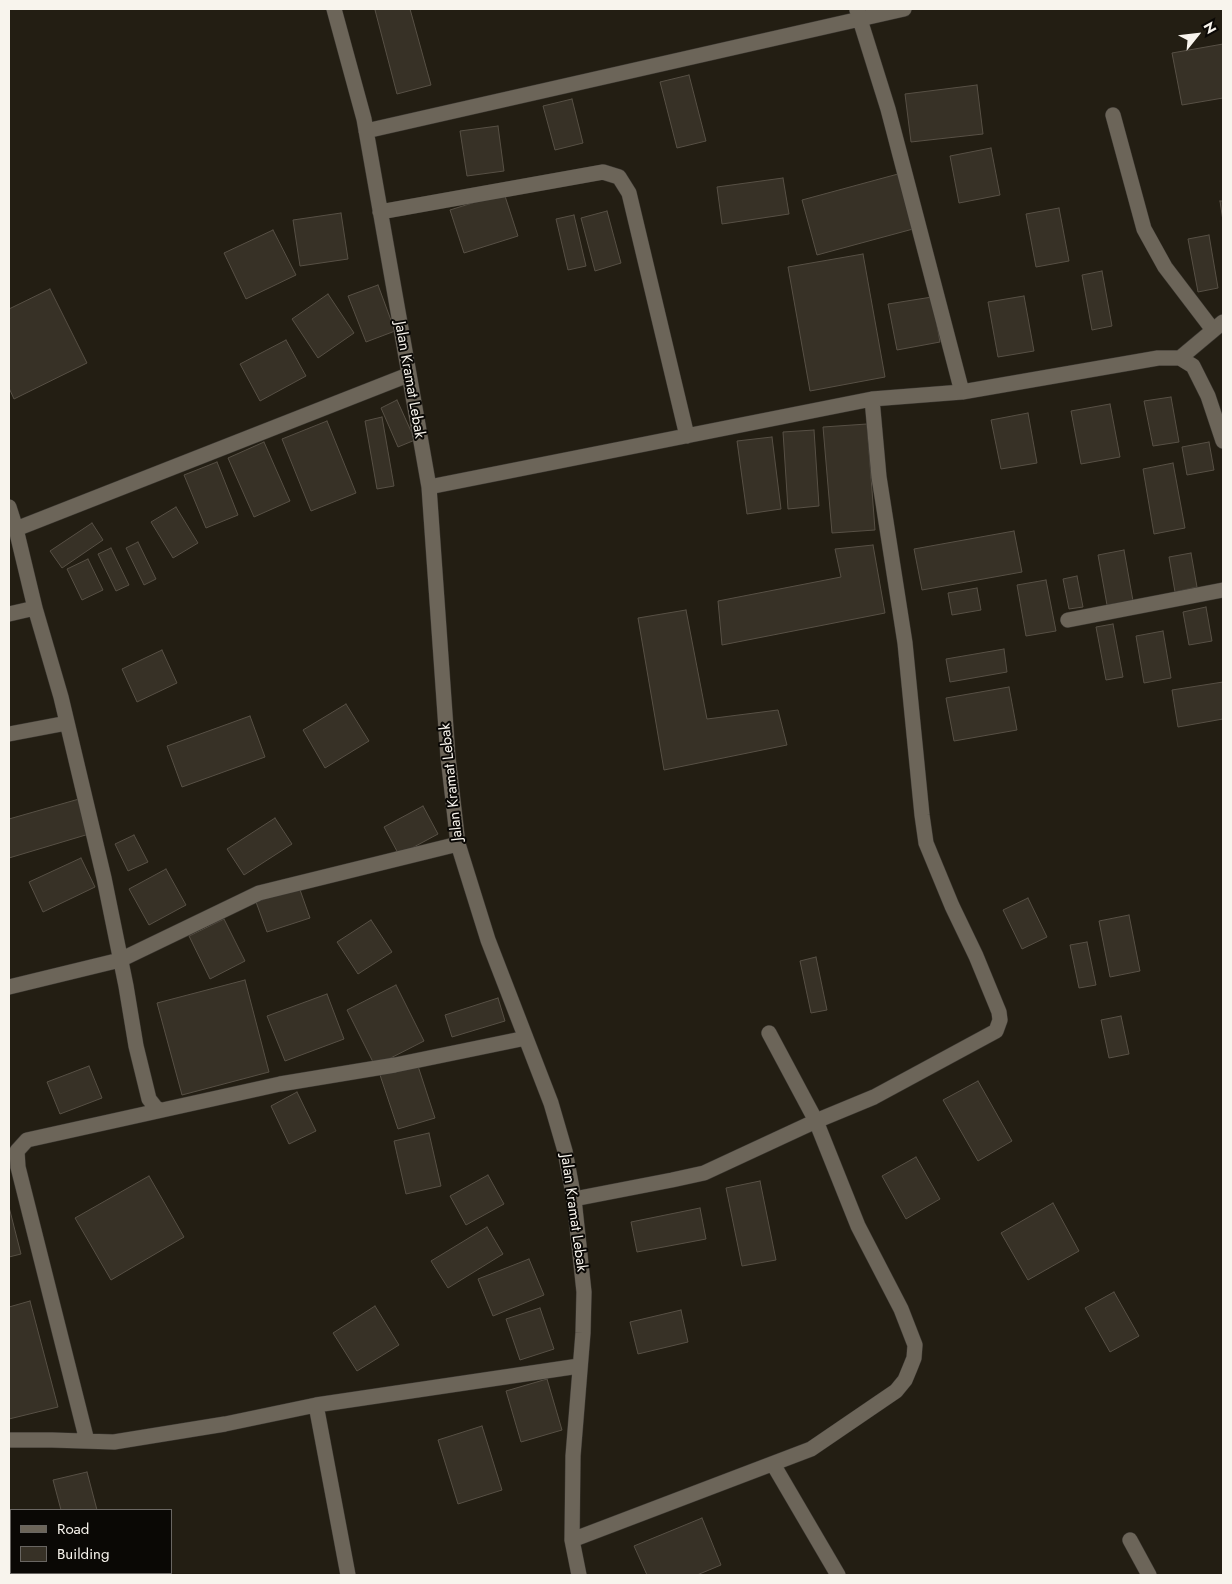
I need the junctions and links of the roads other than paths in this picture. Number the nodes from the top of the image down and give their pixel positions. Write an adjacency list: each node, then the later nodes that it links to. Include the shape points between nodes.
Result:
1 (334, 9): 5 (street, Jalan Kramat Lebak)
2 (904, 9): 3 (street)
3 (858, 14): 5 (street); 10 (street, via 888,109)
4 (1113, 115): 7 (street, via 1144,229 1165,267)
5 (366, 131): 6 (street, Jalan Kramat Lebak)
6 (380, 212): 9 (street, Jalan Kramat Lebak); 12 (street, via 603,172 619,177 629,193)
7 (1218, 326): 8 (street)
8 (1180, 358): 10 (street, via 1158,358); 13 (street, via 1193,366 1200,378)
9 (408, 374): 14 (street, Jalan Kramat Lebak); 16 (street)
10 (962, 392): 11 (street)
11 (872, 399): 12 (street); 29 (street, via 879,477 905,643 926,843 976,956 1000,1020 996,1031 874,1097)
12 (687, 436): 14 (street)
13 (1223, 441)
14 (428, 487): 23 (street, Jalan Kramat Lebak, via 448,757)
15 (9, 506): 16 (street)
16 (16, 529): 18 (street)
17 (1223, 590): 20 (street)
18 (35, 608): 19 (street); 21 (street)
19 (9, 614)
20 (1068, 620)
21 (67, 724): 22 (street); 24 (street)
22 (9, 734)
23 (458, 844): 24 (street, via 258,893); 27 (street, Jalan Kramat Lebak, via 488,940)
24 (120, 960): 25 (street); 28 (street, via 149,1099)
25 (9, 987)
26 (768, 1033): 29 (street)
27 (526, 1038): 28 (street); 30 (street, Jalan Kramat Lebak, via 554,1112)
28 (160, 1110): 34 (street, via 27,1140 18,1151 18,1167)
29 (816, 1121): 30 (street, via 704,1173); 35 (street, via 858,1226 901,1309 914,1345 914,1358 905,1380 896,1391 811,1449)
30 (574, 1199): 31 (street, Jalan Kramat Lebak, via 584,1292)
31 (579, 1366): 32 (street); 36 (street, Jalan Kramat Lebak)
32 (316, 1405): 34 (street, via 169,1435 114,1442); 38 (street)
33 (9, 1440): 34 (street)
34 (87, 1441)
35 (773, 1464): 36 (street); 40 (street)
36 (572, 1540): 39 (street, Jalan Kramat Lebak)
37 (1130, 1540): 41 (street)
38 (348, 1575)
39 (579, 1575)
40 (838, 1575)
41 (1148, 1575)

